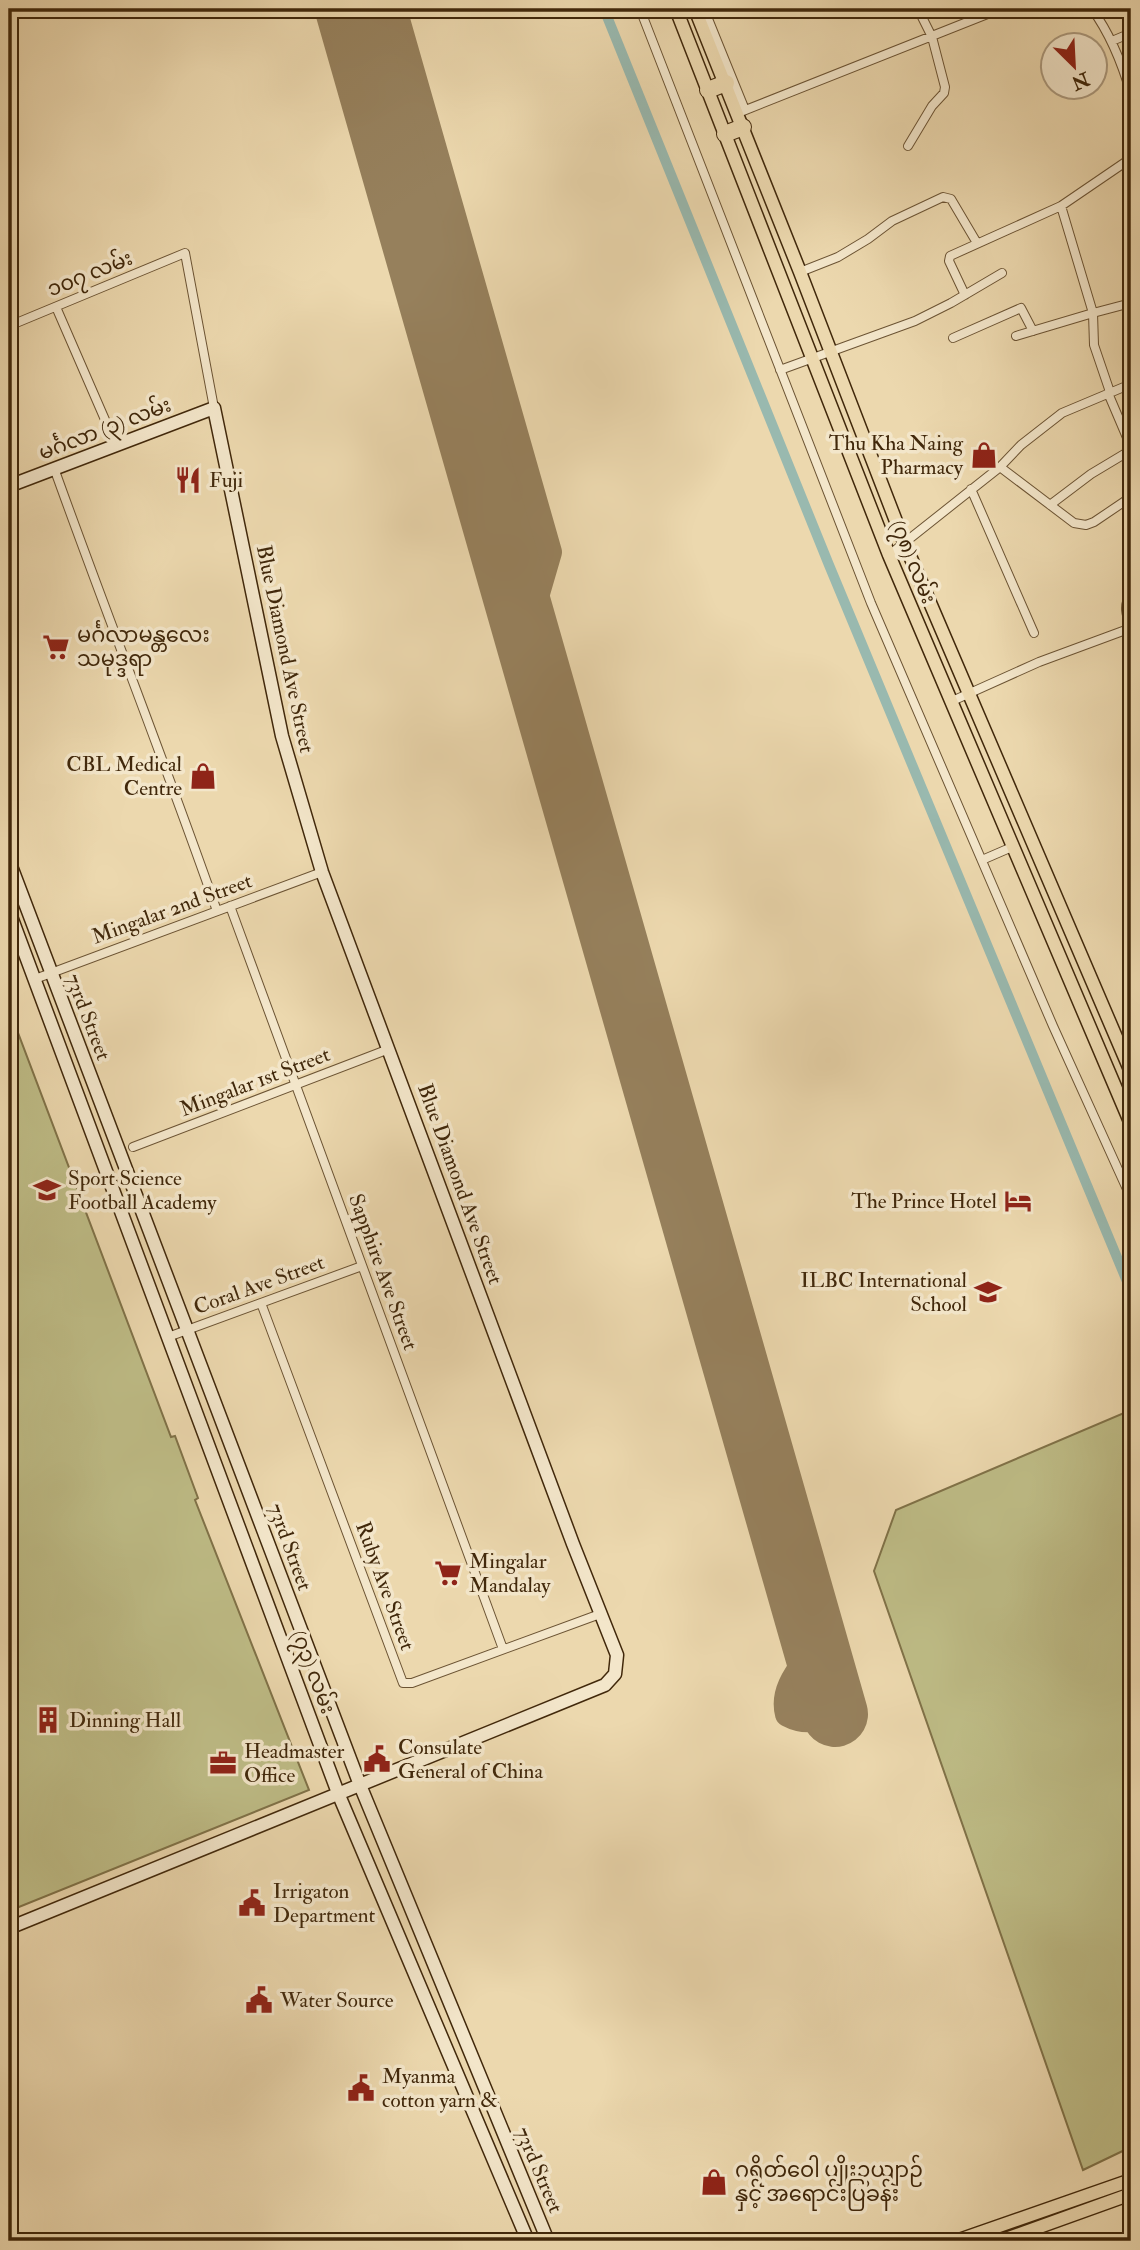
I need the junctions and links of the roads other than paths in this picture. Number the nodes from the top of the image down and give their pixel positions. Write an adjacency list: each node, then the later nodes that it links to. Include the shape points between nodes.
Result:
1 (640, 9): 32 (street)
2 (676, 9): 12 (main road, (၇၈) လမ်း)
3 (695, 9): 11 (main road, (၇၈) လမ်း)
4 (704, 9): 14 (street)
5 (918, 9): 9 (street)
6 (1000, 9): 9 (street)
7 (1092, 9): 10 (street)
8 (1131, 33): 10 (street)
9 (932, 37): 14 (street); 16 (street, via 944,93)
10 (1112, 41): 13 (street)
11 (726, 83): 12 (highway); 14 (main road, (၇၈) လမ်း)
12 (708, 90): 15 (main road, (၇၈) လမ်း)
13 (1131, 94)
14 (742, 117): 15 (highway); 20 (main road, (၇၈) လမ်း)
15 (724, 134): 31 (main road, (၇၈) လမ်း)
16 (908, 146)
17 (1131, 155): 18 (street)
18 (1061, 206): 19 (street); 25 (street)
19 (977, 243): 20 (street, via 951,199 943,197 892,221 838,257); 22 (street, via 955,252 948,261)
20 (800, 272): 30 (main road, (၇၈) လမ်း)
21 (1002, 273): 22 (street)
22 (965, 295): 30 (street, via 915,321)
23 (1131, 303): 25 (street)
24 (56, 306): 26 (street, ၁၀၇ လမ်း); 35 (street, ၁၀၇ လမ်း, via 185,253); 36 (street)
25 (1093, 313): 27 (street); 34 (street, via 1094,345)
26 (9, 326)
27 (1033, 331): 28 (street); 29 (street, via 1021,308)
28 (1016, 337)
29 (953, 338)
30 (831, 351): 31 (street); 44 (main road, (၇၈) လမ်း)
31 (813, 358): 32 (street); 45 (main road, (၇၈) လမ်း)
32 (780, 370): 52 (street, via 871,603)
33 (1131, 384): 34 (street)
34 (1109, 392): 37 (street); 38 (street, via 1062,413)
35 (214, 408): 36 (main road, မင်္ဂလာ (၃) လမ်း); 54 (main road, Blue Diamond Ave Street, via 282,736)
36 (116, 445): 39 (main road, မင်္ဂလာ (၃) လမ်း)
37 (1131, 448): 43 (street)
38 (1000, 467): 41 (street); 43 (street)
39 (54, 468): 40 (main road, မင်္ဂလာ (၃) လမ်း); 57 (street)
40 (9, 485)
41 (971, 489): 44 (street); 48 (street)
42 (1131, 497): 43 (street, via 1086,525 1074,523)
43 (1050, 505)
44 (904, 542): 45 (street); 49 (main road, (၇၈) လမ်း)
45 (888, 555): 50 (main road, (၇၈) လမ်း)
46 (1131, 593): 47 (street, via 1125,612)
47 (1131, 628): 49 (street)
48 (1034, 633)
49 (970, 694): 50 (street); 61 (main road, (၇၈) လမ်း)
50 (950, 702): 51 (main road, (၇၈) လမ်း)
51 (1012, 847): 52 (street); 63 (main road, (၇၈) လမ်း)
52 (982, 860): 65 (street)
53 (9, 861): 58 (main road, 73rd Street)
54 (322, 872): 55 (street, Mingalar 2nd Street); 60 (main road, Blue Diamond Ave Street)
55 (230, 906): 57 (street, Mingalar 2nd Street); 62 (street, Sapphire Ave Street)
56 (9, 911): 59 (main road, (၇၃) လမ်း)
57 (217, 911): 58 (street, Mingalar 2nd Street)
58 (51, 973): 59 (street, Mingalar 2nd Street); 68 (main road, 73rd Street)
59 (35, 979): 69 (main road, (၇၃) လမ်း)
60 (389, 1049): 62 (street, Mingalar 1st Street); 70 (main road, Blue Diamond Ave Street)
61 (1131, 1072)
62 (296, 1085): 64 (street, Mingalar 1st Street); 66 (street, Sapphire Ave Street)
63 (1131, 1122)
64 (133, 1147)
65 (1131, 1198)
66 (362, 1266): 67 (street, Coral Ave Street); 71 (street, Sapphire Ave Street)
67 (261, 1303): 68 (street, Coral Ave Street); 71 (street, Ruby Ave Street, via 402,1681 412,1684)
68 (187, 1330): 69 (street, Coral Ave Street); 72 (main road, 73rd Street)
69 (168, 1337): 73 (main road, (၇၃) လမ်း)
70 (600, 1614): 71 (street, Ruby Ave Street); 74 (main road, Blue Diamond Ave Street, via 617,1655 615,1674 605,1685)
71 (503, 1649)
72 (310, 1658): 73 (main road); 74 (main road, 73rd Street)
73 (290, 1665): 75 (main road, (၇၃) လမ်း)
74 (359, 1785): 75 (main road, Blue Diamond Ave Street); 80 (main road, 73rd Street)
75 (338, 1793): 76 (main road, Blue Diamond Ave Street); 79 (main road, (၇၃) လမ်း)
76 (9, 1928)
77 (1131, 2180): 81 (main road)
78 (1131, 2194): 82 (main road)
79 (528, 2241)
80 (548, 2241)
81 (956, 2241)
82 (1000, 2241)

